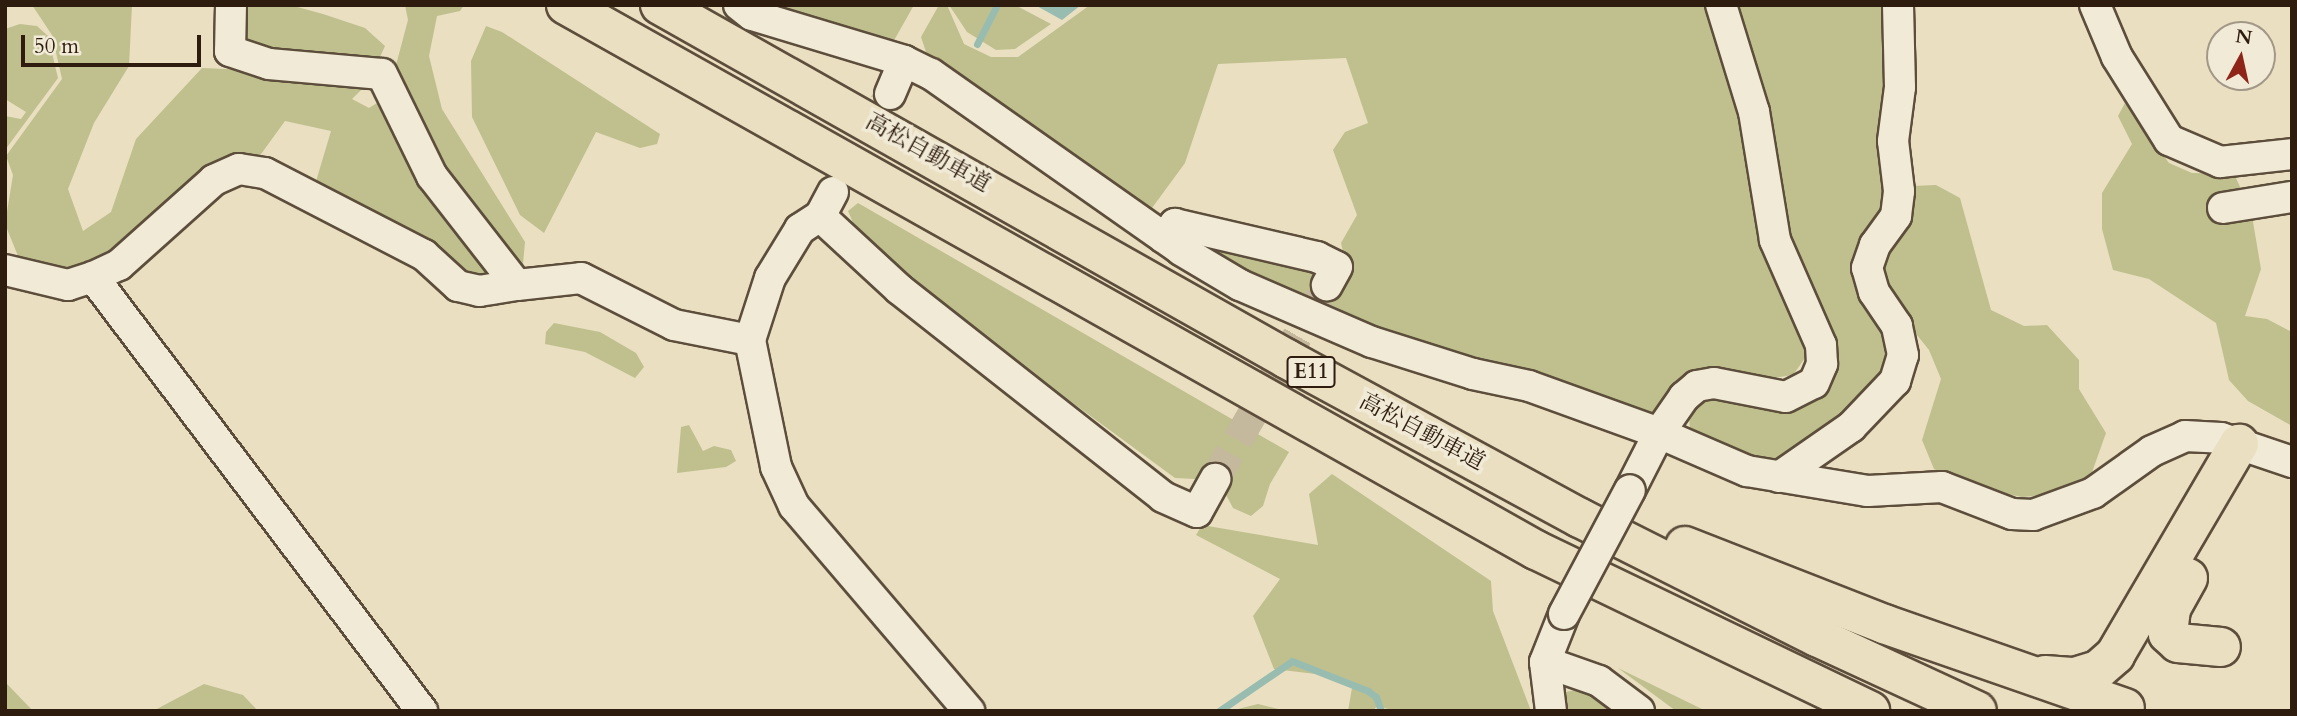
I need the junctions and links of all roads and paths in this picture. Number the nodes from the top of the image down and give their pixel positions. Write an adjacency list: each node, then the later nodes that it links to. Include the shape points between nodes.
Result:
1 (231, 5): 16 (street, via 230,51 269,64 382,74 432,176)
2 (566, 5): 24 (highway, 高松自動車道 / E11)
3 (660, 5): 19 (highway, 高松自動車道 / E11)
4 (738, 5): 8 (street, via 752,15)
5 (1721, 5): 20 (street, via 1754,112 1775,240 1821,345 1822,364 1814,383 1786,397 1713,383 1697,386)
6 (1898, 5): 22 (street, via 1900,87 1893,141 1899,191 1896,216 1875,244 1867,268 1874,292 1897,326 1903,355 1895,381 1850,427)
7 (2095, 5): 10 (street, via 2117,57 2169,140 2220,162)
8 (904, 61): 9 (street); 13 (street, via 1027,137)
9 (890, 94)
10 (2292, 154)
11 (2292, 197): 12 (street)
12 (2223, 208)
13 (1164, 238): 17 (street, via 1175,225 1317,257 1337,267); 20 (street, via 1240,285 1372,342 1529,386)
14 (5, 270): 15 (street, via 68,285)
15 (93, 278): 16 (street, via 119,265 214,180 239,169 265,173 424,255 458,286 479,291); 29 (street)
16 (517, 285): 18 (street, via 581,278 674,325)
17 (1327, 285)
18 (750, 340): 23 (street, via 770,278 800,229 827,204 899,289 1163,497 1197,512); 30 (street, via 776,467 794,506)
19 (1287, 359): 27 (highway, via 1693,549); 35 (highway, 高松自動車道 / E11, via 1580,518)
20 (1659, 433): 22 (street, via 1729,466); 26 (street, bridge, via 1564,614)
21 (2263, 452): 22 (street, via 2200,435 2170,441 2093,493 2033,515 2012,514 1942,487 1868,491); 25 (highway, via 2166,622 2168,634 2178,643); 27 (highway, via 2115,655 2098,670 2075,677)
22 (1779, 477)
23 (1215, 479)
24 (1536, 550): 33 (highway, via 1626,608); 34 (highway, 高松自動車道 / E11)
25 (2221, 647)
26 (1545, 662): 31 (street); 32 (street, via 1599,681)
27 (2019, 671): 28 (highway)
28 (2125, 708)
29 (422, 711)
30 (969, 711)
31 (1551, 711)
32 (1639, 711)
33 (1832, 711)
34 (1870, 711)
35 (1977, 711)

